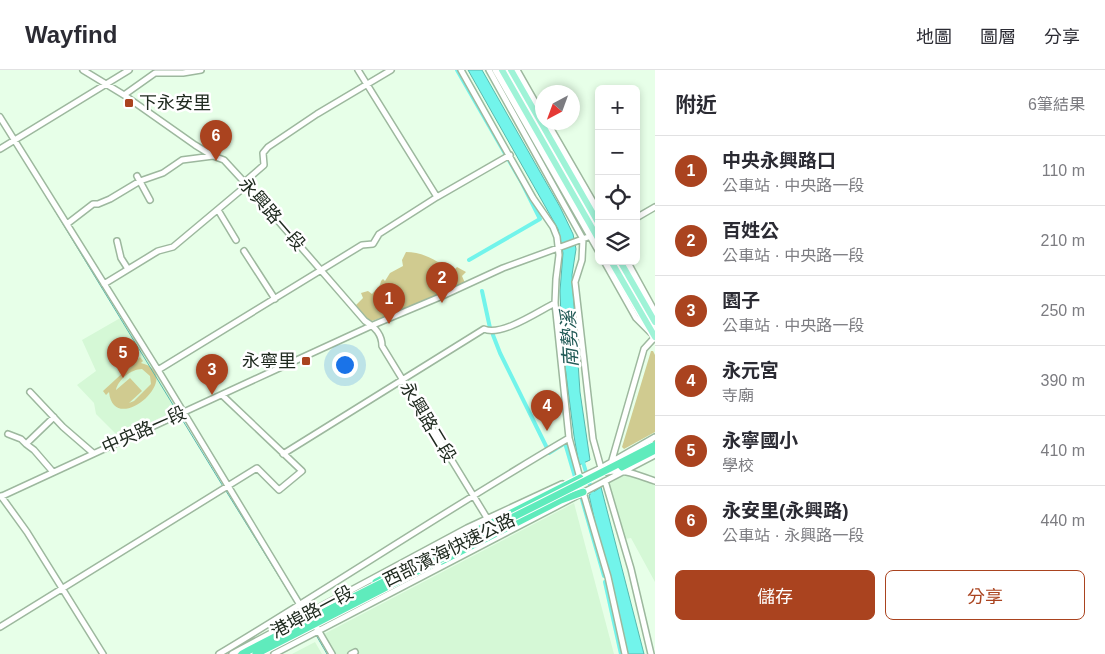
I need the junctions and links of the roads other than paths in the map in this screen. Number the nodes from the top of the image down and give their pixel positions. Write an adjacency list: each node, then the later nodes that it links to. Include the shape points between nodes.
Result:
1 (83, 70): 12 (street, 永興路一段)
2 (129, 70): 12 (street)
3 (201, 70): 14 (street, via 155,73)
4 (358, 70): 13 (street)
5 (390, 70): 13 (street)
6 (461, 70): 20 (street)
7 (489, 70): 36 (street)
8 (495, 70): 25 (street)
9 (502, 70): 25 (main road)
10 (511, 70): 23 (main road)
11 (517, 70): 15 (street)
12 (105, 85): 14 (street, 永興路一段); 18 (street)
13 (366, 85): 24 (street, via 268,146 263,153 264,165 248,179); 26 (street)
14 (124, 95): 21 (street, 永興路一段)
15 (535, 102)
16 (0, 117): 18 (street)
17 (551, 130): 23 (street)
18 (14, 140): 19 (street); 33 (street)
19 (0, 150)
20 (510, 155): 26 (street); 39 (street)
21 (213, 156): 22 (street, via 182,160 163,173); 24 (street, 永興路一段, via 224,160)
22 (139, 179): 27 (street); 33 (street, via 110,200 93,204)
23 (577, 181): 25 (street); 28 (street); 32 (main road)
24 (247, 185): 30 (street); 46 (street, 永興路一段)
25 (566, 189): 34 (main road)
26 (437, 197): 46 (street, via 379,234 373,244 362,246)
27 (150, 200)
28 (595, 206)
29 (655, 207): 31 (street)
30 (218, 210): 37 (street); 45 (street, via 173,247 158,251)
31 (640, 216)
32 (597, 220)
33 (67, 224): 47 (street)
34 (595, 234)
35 (595, 236): 36 (street)
36 (583, 239): 39 (street, 中央路一段); 70 (street, via 582,260 575,282 593,440)
37 (236, 240)
38 (117, 241): 45 (street, via 120,258)
39 (561, 247): 49 (street); 52 (street, 中央路一段, via 503,268)
40 (244, 251): 48 (street)
41 (606, 265): 53 (street, via 636,318)
42 (613, 265): 53 (main road)
43 (622, 265): 51 (main road)
44 (629, 265): 50 (street)
45 (128, 269): 47 (street)
46 (321, 270): 48 (street); 52 (street, 永興路一段, via 365,321)
47 (104, 284): 54 (street)
48 (275, 299): 54 (street)
49 (555, 303): 55 (street, via 495,332 484,329); 62 (street)
50 (655, 312)
51 (655, 322)
52 (373, 325): 55 (street, 永興路二段); 57 (street, 中央路一段)
53 (655, 337): 69 (street, via 644,348)
54 (158, 370): 58 (street)
55 (403, 380): 67 (street); 79 (street, 永興路二段)
56 (30, 392): 59 (street)
57 (222, 395): 58 (street, 中央路一段); 67 (street)
58 (183, 412): 66 (street, 中央路一段); 76 (street)
59 (54, 417): 63 (street); 66 (street)
60 (8, 434): 63 (street)
61 (655, 437): 69 (street, 港埠路一段)
62 (569, 438): 73 (street); 79 (street)
63 (26, 444): 72 (street)
64 (655, 445): 83 (highway, 西部濱海快速公路, bridge)
65 (655, 450): 86 (highway, 西部濱海快速公路, bridge)
66 (92, 453): 72 (street, 中央路一段)
67 (283, 454): 76 (street, via 302,472 279,490 257,468)
68 (655, 455): 71 (street, 港埠路一段)
69 (612, 460): 70 (street, 港埠路一段)
70 (601, 468): 73 (street, 港埠路一段)
71 (625, 471): 74 (street, 港埠路一段); 75 (street); 80 (street, 港埠路一段, via 595,475)
72 (53, 472): 78 (street, 中央路一段)
73 (580, 478): 80 (street, 港埠路一段); 81 (street, 港埠路一段); 83 (highway, bridge)
74 (605, 481): 77 (street, 港埠路一段); 97 (street, via 631,569)
75 (655, 481)
76 (228, 486): 82 (street); 84 (street)
77 (583, 492): 86 (highway, bridge, via 561,500 349,610); 89 (street, 港埠路一段); 96 (street, via 608,577)
78 (0, 496): 82 (street)
79 (473, 496): 81 (street, 永興路二段); 84 (street)
80 (550, 498): 87 (street, 港埠路一段)
81 (487, 518): 85 (street, 港埠路一段)
82 (62, 588): 88 (street); 90 (street)
83 (352, 597): 93 (highway, 西部濱海快速公路, bridge)
84 (300, 605): 85 (street); 91 (street)
85 (307, 615): 87 (street); 92 (street, 港埠路一段)
86 (320, 621): 93 (highway, 西部濱海快速公路, bridge)
87 (312, 622): 89 (street); 93 (street, 港埠路一段)
88 (0, 626)
89 (318, 630): 94 (street, 港埠路一段); 95 (street)
90 (102, 654)
91 (219, 654)
92 (232, 654)
93 (249, 654)
94 (274, 654)
95 (332, 654)
96 (625, 654)
97 (651, 654)

